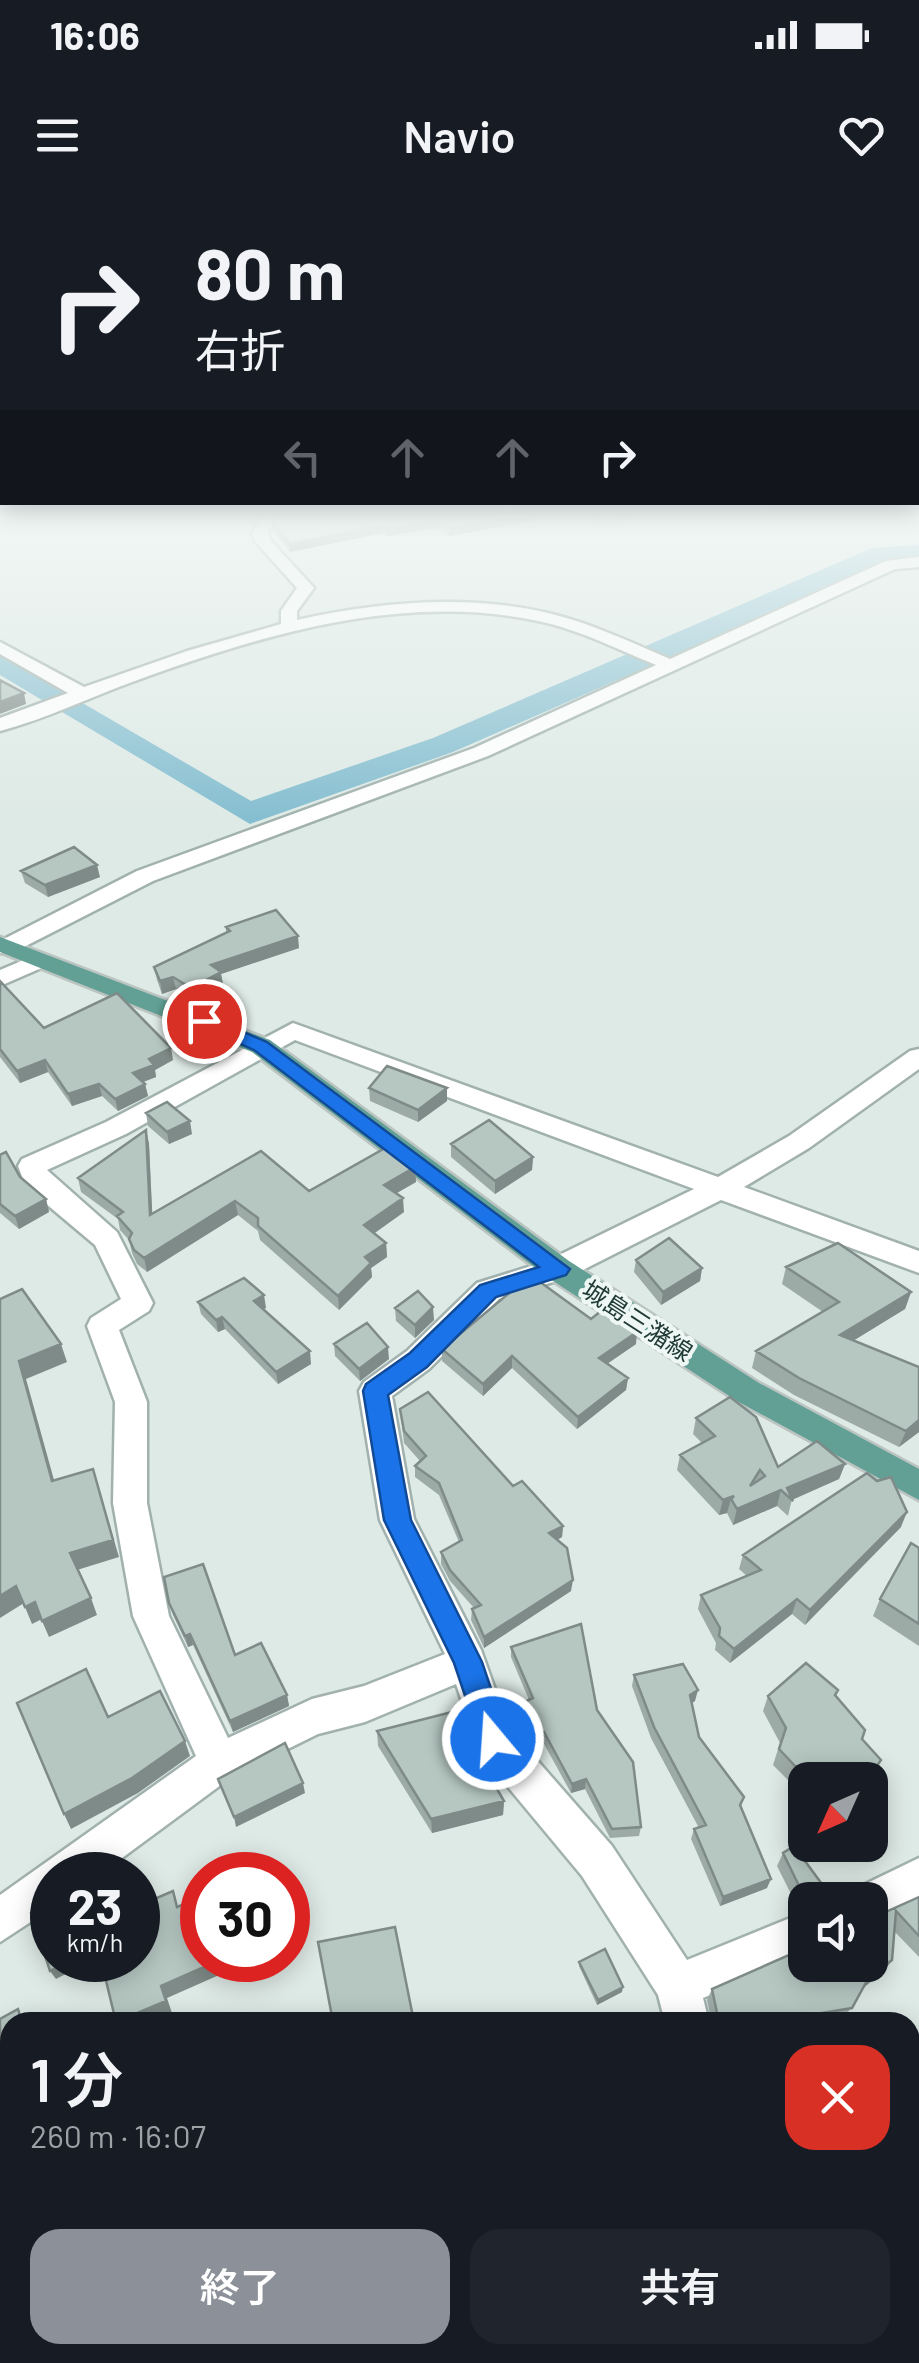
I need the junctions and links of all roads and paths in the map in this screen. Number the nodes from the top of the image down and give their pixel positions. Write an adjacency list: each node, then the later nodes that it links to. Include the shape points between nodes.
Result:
1 (289, 619): 5 (street)
2 (330, 619): 5 (street)
3 (546, 619): 7 (street)
4 (771, 619): 7 (street)
5 (289, 625): 8 (street, via 223,642)
6 (0, 646): 8 (street)
7 (670, 665): 10 (street, via 481,752 145,876)
8 (80, 696): 9 (street)
9 (0, 725)
10 (3, 945): 11 (main road, 城島三潴線)
11 (38, 960): 12 (street); 13 (main road, 城島三潴線)
12 (0, 979)
13 (260, 1046): 15 (street, via 292,1031); 17 (main road, 城島三潴線); 20 (street, via 32,1166 36,1180 107,1239 138,1303 102,1326 131,1402 130,1503 151,1616)
14 (919, 1056): 15 (street, via 799,1142)
15 (720, 1188): 16 (street); 17 (street)
16 (919, 1262)
17 (558, 1269): 18 (main road, 城島三潴線, via 748,1392); 19 (street, via 488,1291 418,1360 375,1391 398,1520)
18 (919, 1486)
19 (468, 1662): 20 (street, via 366,1704 312,1717); 27 (street, via 493,1739 597,1861)
20 (220, 1763): 21 (street)
21 (96, 1852)
22 (919, 1879): 23 (street)
23 (888, 1895)
24 (30, 1899): 25 (street)
25 (0, 1921)
26 (788, 1942): 27 (street)
27 (682, 2004)

